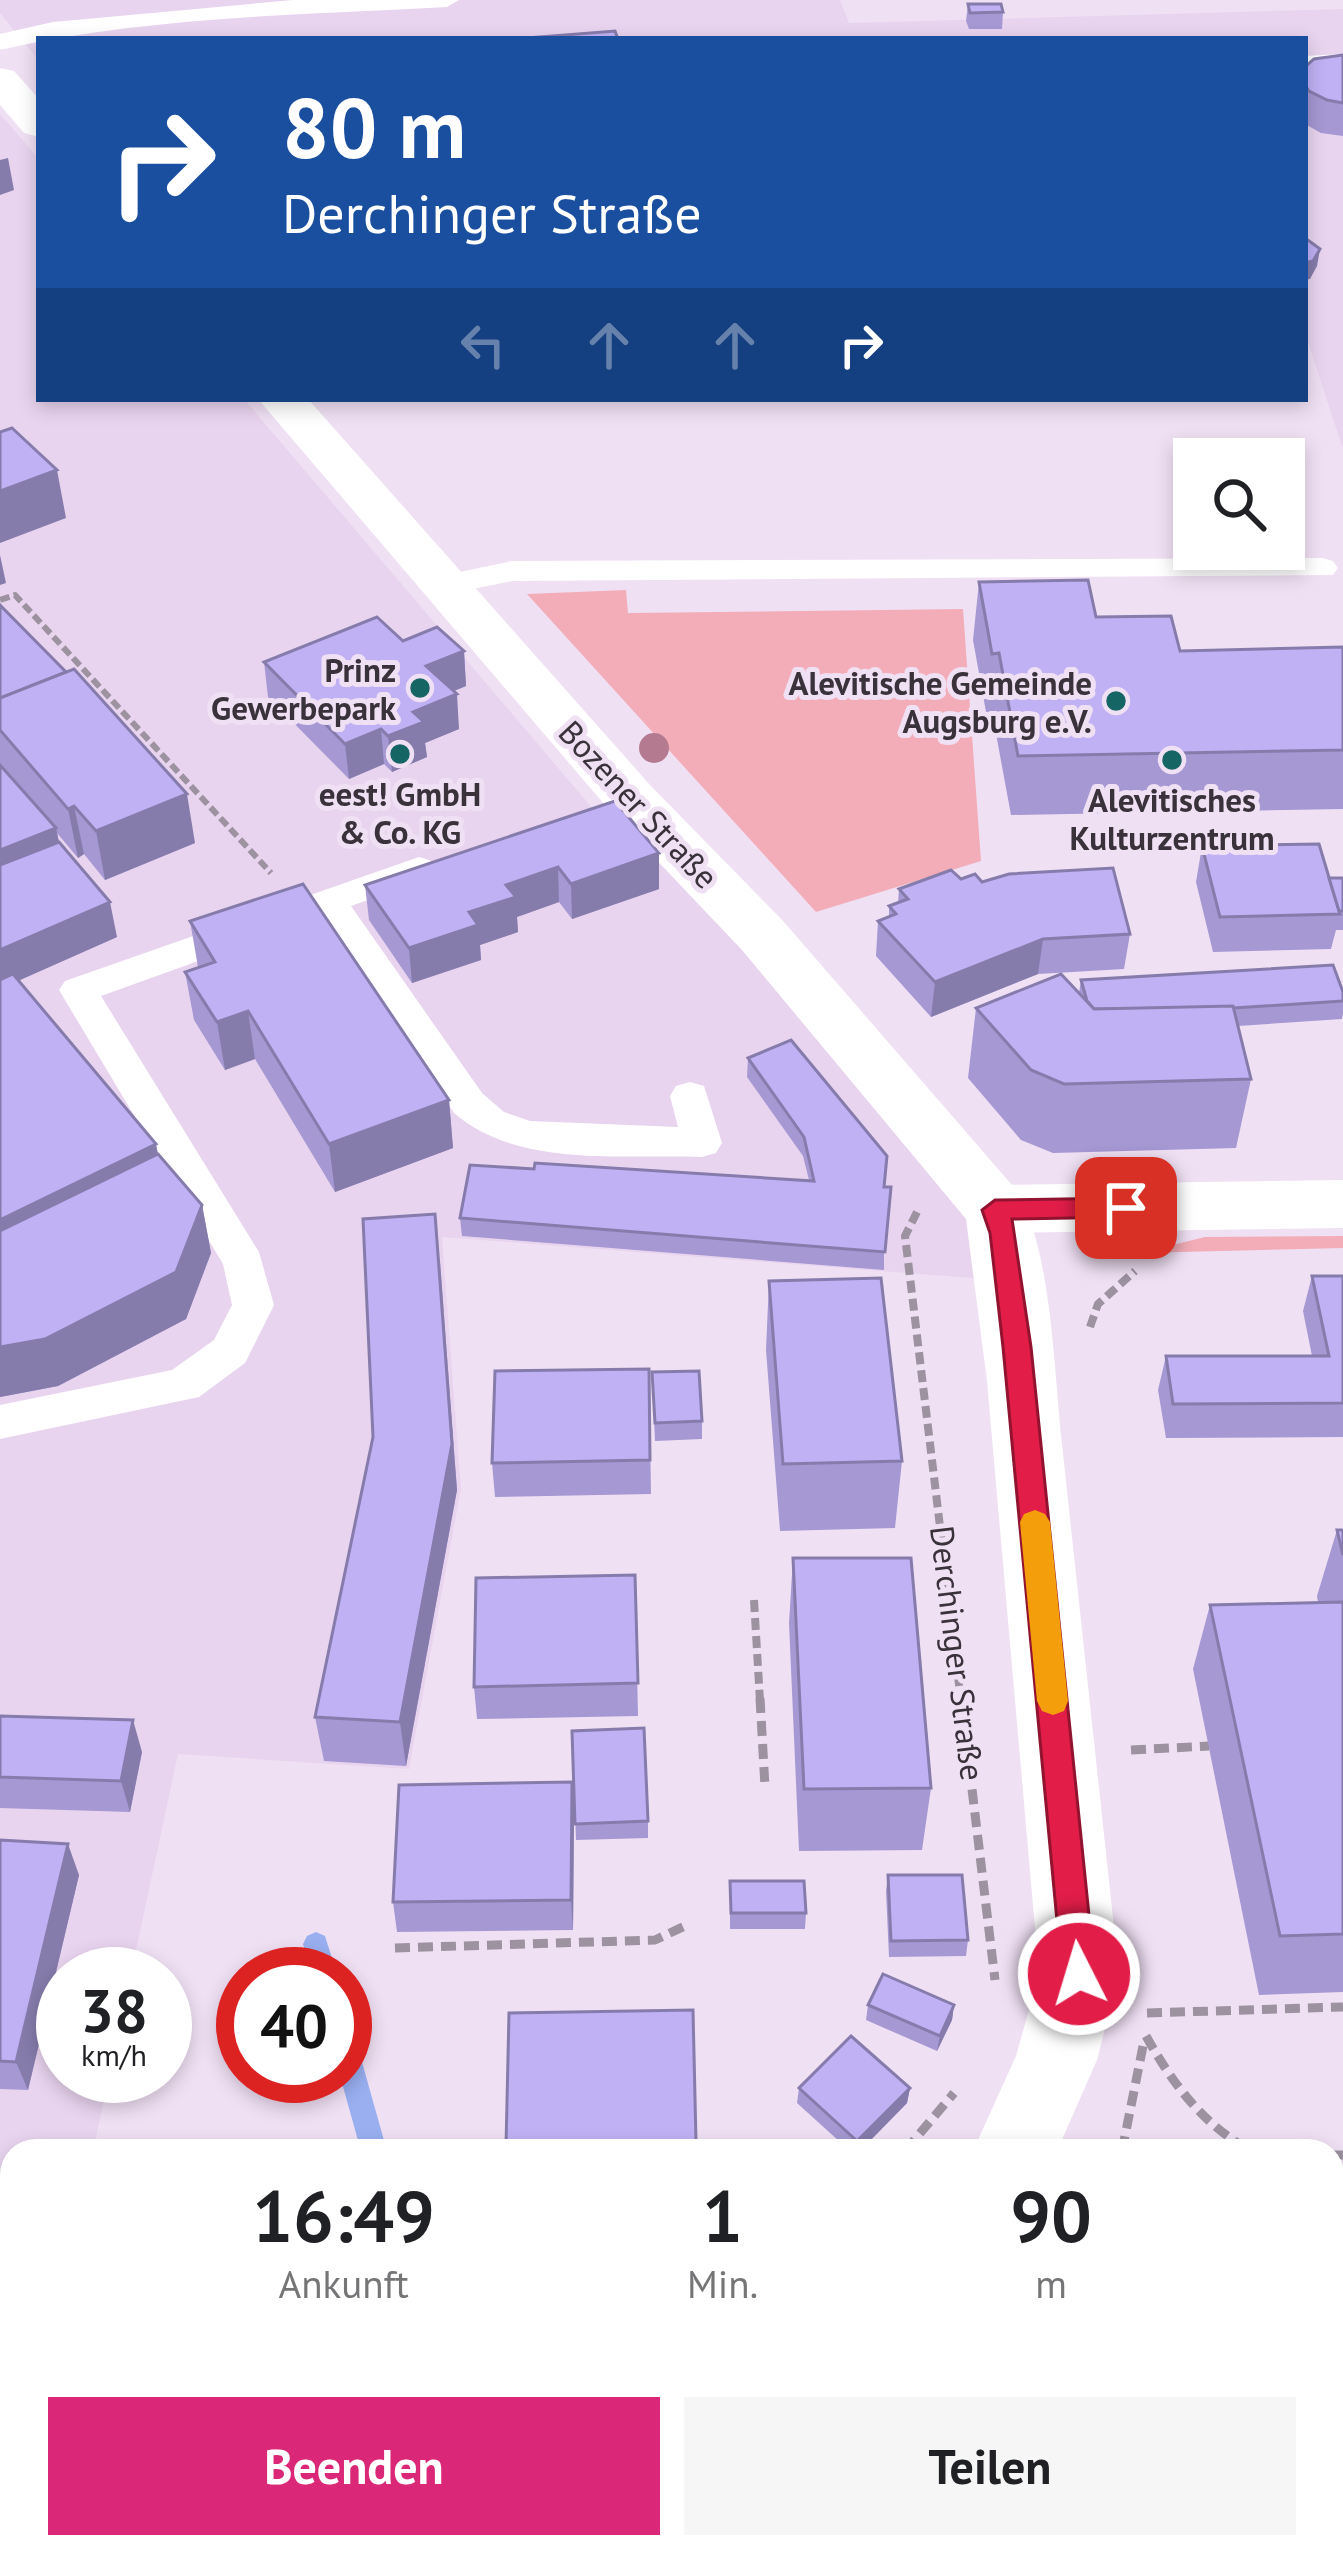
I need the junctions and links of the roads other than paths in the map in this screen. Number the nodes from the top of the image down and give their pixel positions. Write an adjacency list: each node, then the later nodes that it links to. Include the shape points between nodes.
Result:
1 (447, 0): 2 (lane)
2 (190, 8): 3 (lane)
3 (0, 42)
4 (1343, 62): 5 (lane)
5 (1308, 64)
6 (0, 80): 7 (street)
7 (36, 121)
8 (285, 402): 10 (street, Bozener Straße)
9 (1322, 568): 10 (lane, via 512,571)
10 (443, 584): 15 (street, Bozener Straße, via 612,804 764,936)
11 (461, 855): 12 (lane)
12 (316, 905): 13 (lane, via 490,1122 528,1135 702,1143); 16 (lane, via 78,990 244,1263 253,1305 230,1352 184,1385)
13 (690, 1096)
14 (1343, 1204): 15 (street)
15 (995, 1210): 17 (street, via 1012,1300 1079,1974 1056,2060)
16 (0, 1423)
17 (1020, 2139)

